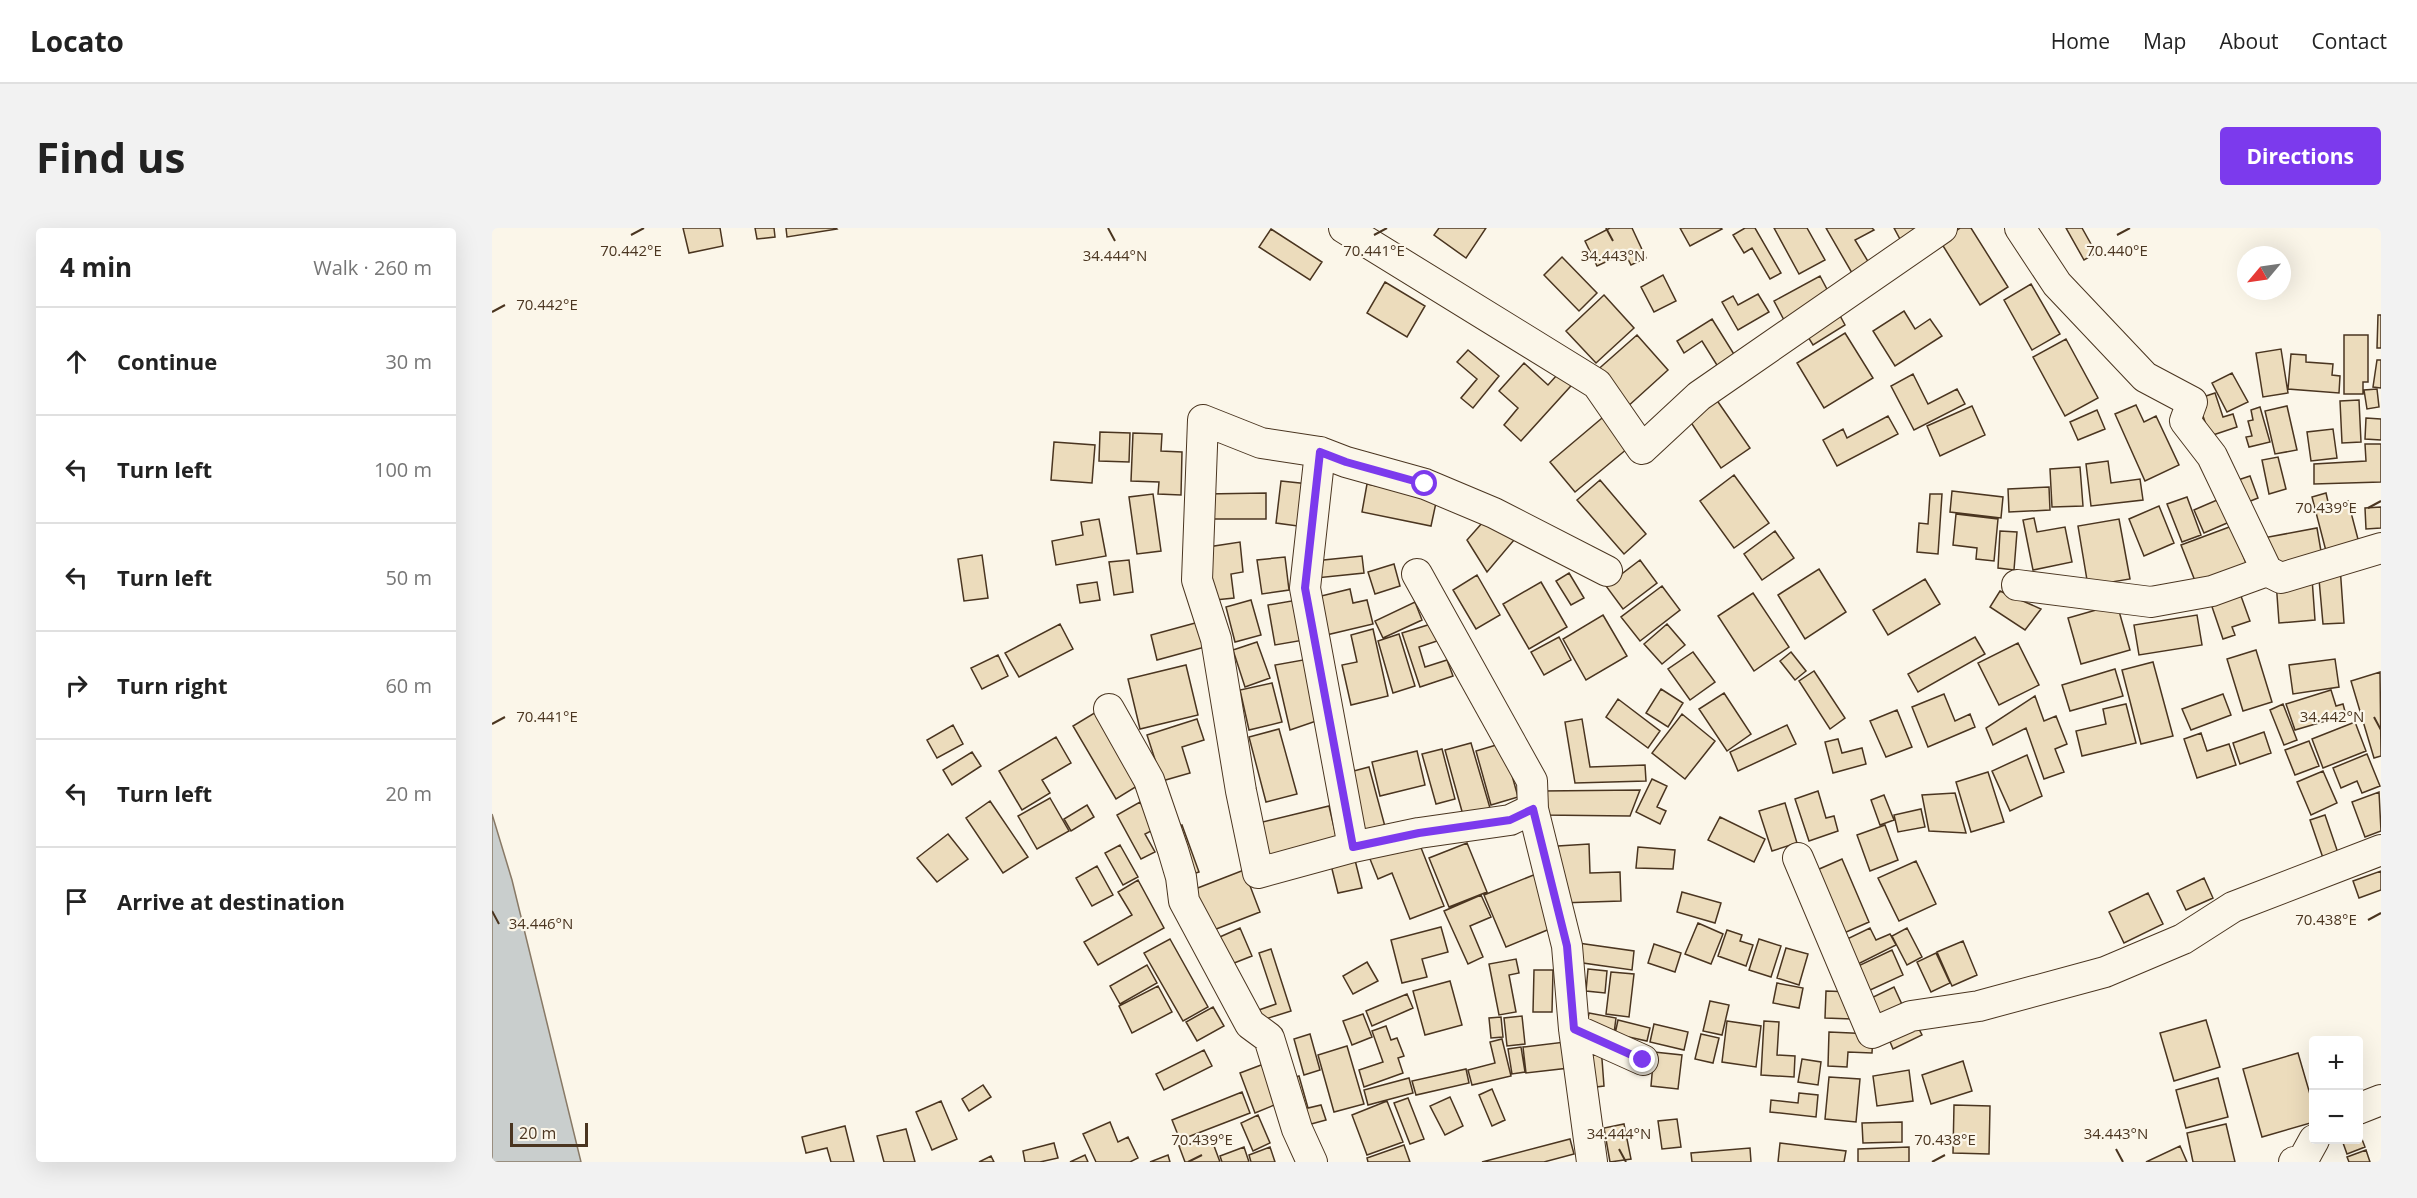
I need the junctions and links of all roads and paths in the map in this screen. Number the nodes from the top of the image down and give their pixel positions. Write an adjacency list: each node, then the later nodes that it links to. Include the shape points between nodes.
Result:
1 (1344, 228): 2 (street, via 1597,384 1642,449 1699,396)
2 (1942, 228)
3 (2020, 228): 7 (street, via 2057,284 2145,377 2192,402 2186,421 2212,456)
4 (1320, 452): 6 (street, via 1425,484 1494,513); 12 (street, via 1305,588); 12 (street, via 1261,443 1203,420 1197,580 1216,639 1258,873)
5 (2381, 548): 7 (street, via 2281,578)
6 (1607, 571)
7 (2266, 571): 9 (street, via 2212,591 2151,602)
8 (1417, 574): 11 (street, via 1532,781)
9 (2018, 585)
10 (1109, 709): 20 (street, via 1149,780 1181,877 1184,901 1250,1024 1269,1038 1297,1129)
11 (1533, 809): 12 (street, via 1510,820); 15 (street, via 1567,946)
12 (1353, 847)
13 (2381, 850): 14 (street, via 2233,908 2182,939 2105,972 1979,1006 1911,1016 1872,1033)
14 (1798, 858)
15 (1574, 1029): 16 (street); 21 (street)
16 (1643, 1060)
17 (2381, 1100): 18 (street)
18 (2363, 1107)
19 (2312, 1144): 22 (street, via 2303,1160)
20 (1312, 1162)
21 (1592, 1162)
22 (2294, 1162)

